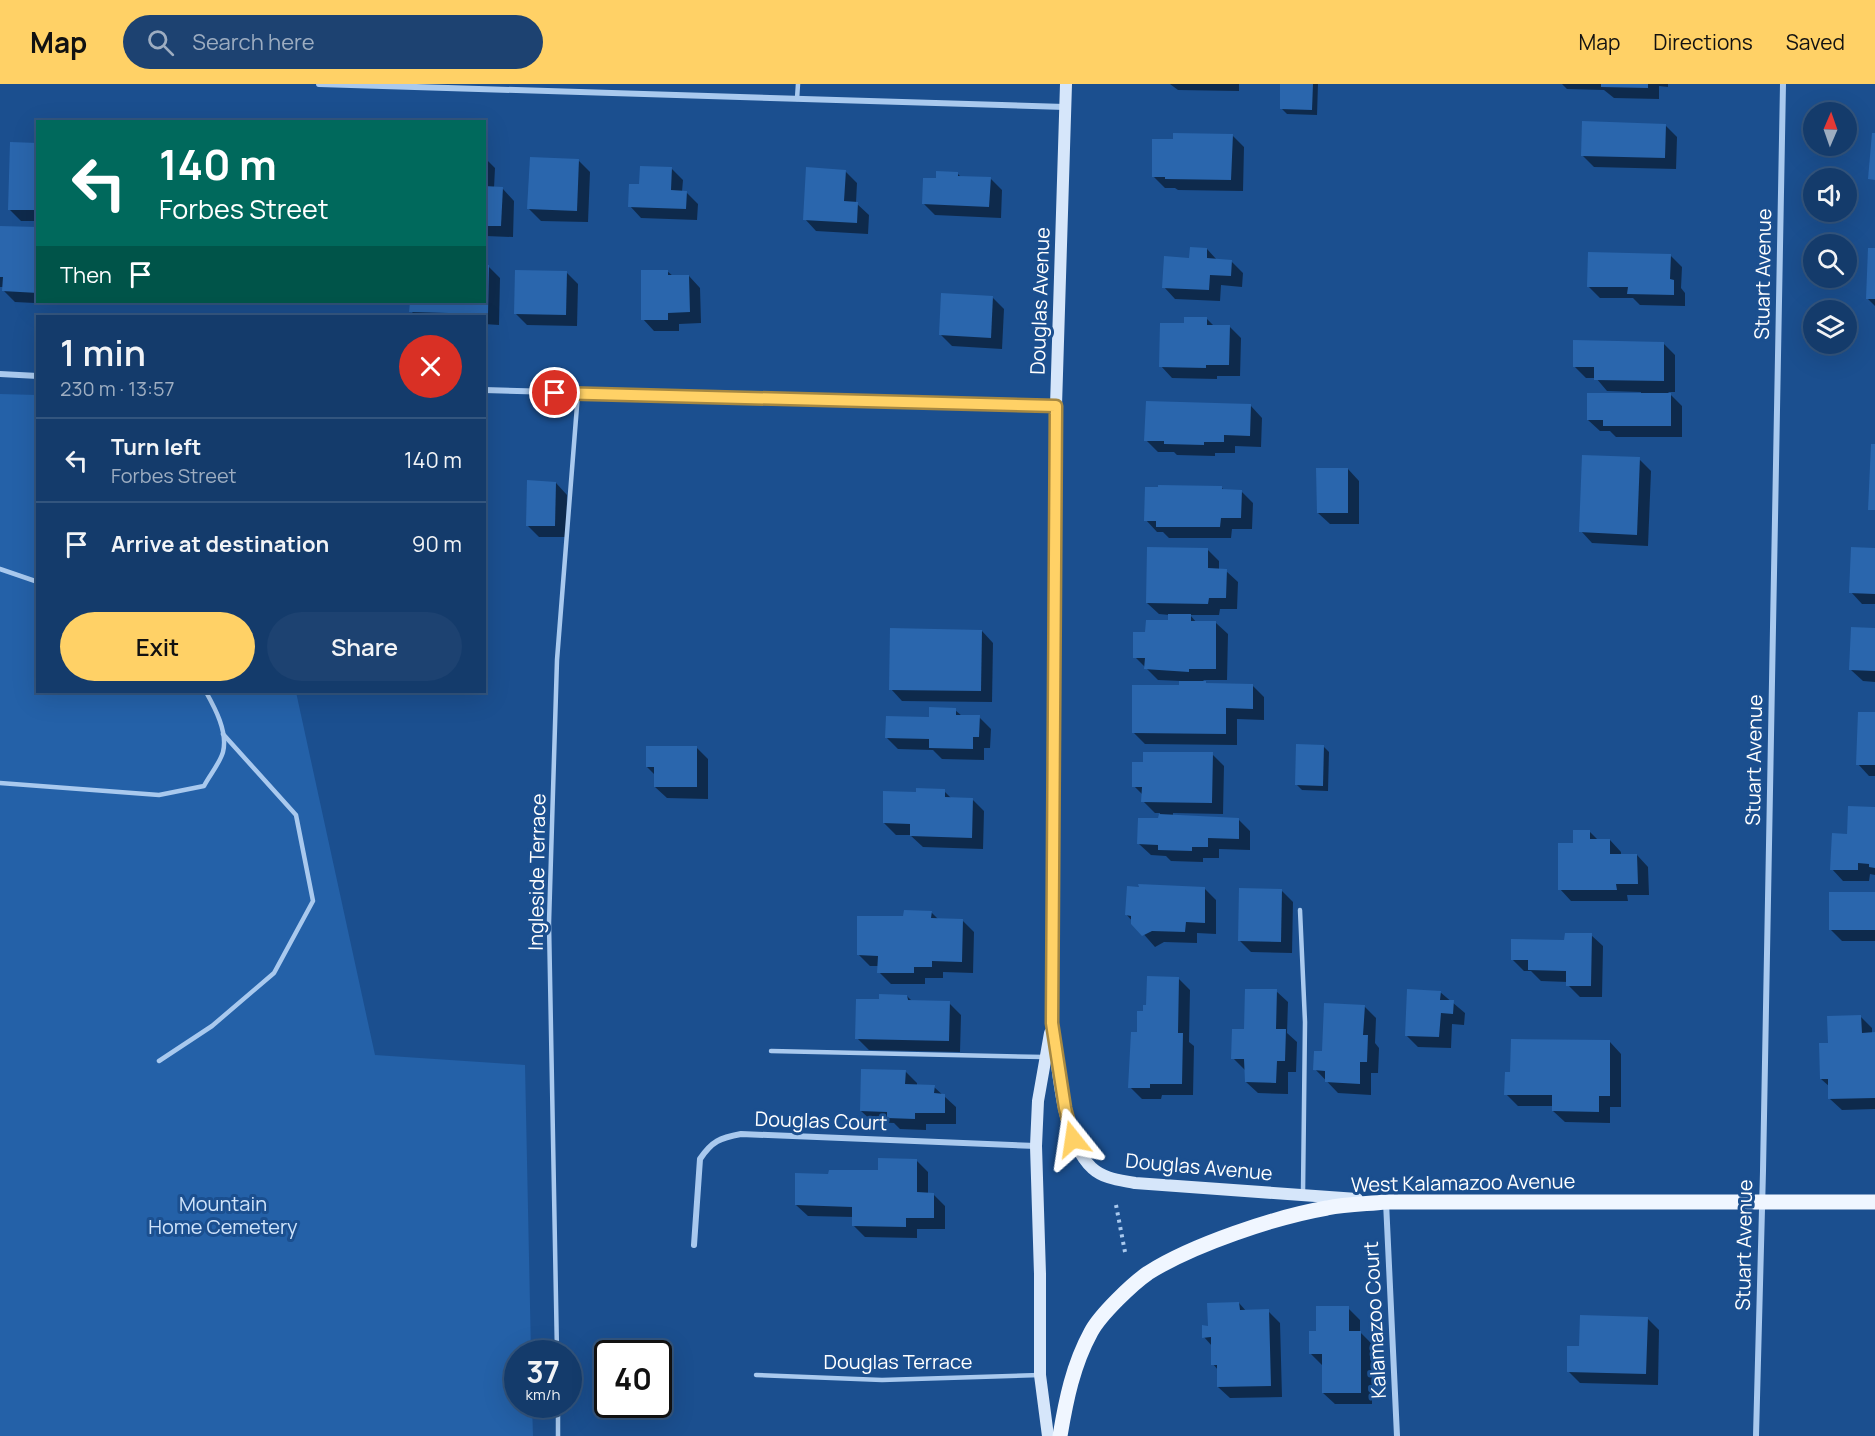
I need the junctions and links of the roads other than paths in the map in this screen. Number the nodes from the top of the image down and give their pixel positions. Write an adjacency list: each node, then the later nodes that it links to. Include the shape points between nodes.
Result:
1 (319, 84): 5 (street)
2 (798, 84): 6 (lane)
3 (1066, 84): 7 (main road, Douglas Avenue)
4 (1783, 84): 25 (street, Stuart Avenue)
5 (481, 86): 6 (street)
6 (797, 99): 7 (street)
7 (1066, 108): 12 (main road, Douglas Avenue)
8 (0, 374): 9 (street)
9 (36, 376)
10 (486, 390): 11 (street)
11 (578, 393): 12 (street); 29 (lane, Ingleside Terrace, via 557,660 549,923)
12 (1056, 406): 19 (main road, Douglas Avenue)
13 (0, 569): 14 (lane)
14 (36, 581)
15 (207, 693): 16 (lane)
16 (223, 734): 17 (lane, via 223,752 204,786 159,795); 22 (lane, via 296,815 314,901 274,973 212,1026)
17 (0, 783)
18 (1300, 910): 24 (lane, via 1305,1022)
19 (1052, 1023): 21 (main road, Douglas Avenue); 24 (main road, Douglas Avenue, via 1073,1139 1093,1168 1112,1179 1135,1183)
20 (771, 1051): 21 (lane)
21 (1045, 1057): 23 (main road, Douglas Avenue)
22 (159, 1061)
23 (1036, 1146): 28 (street, Douglas Court, via 741,1134 721,1138 700,1159); 31 (main road, Douglas Avenue)
24 (1303, 1195): 26 (main road, Douglas Avenue)
25 (1762, 1201): 26 (main road, West Kalamazoo Avenue); 27 (main road, West Kalamazoo Avenue); 37 (street, Stuart Avenue)
26 (1386, 1202): 35 (main road, West Kalamazoo Avenue, via 1327,1208 1279,1220 1190,1251 1147,1274 1092,1330 1076,1365); 36 (street, Kalamazoo Court)
27 (1875, 1202)
28 (694, 1245)
29 (557, 1340)
30 (756, 1375): 31 (lane, Douglas Terrace, via 882,1380)
31 (1040, 1375): 34 (main road, Douglas Avenue)
32 (558, 1418): 33 (lane)
33 (558, 1436)
34 (1048, 1436)
35 (1060, 1436)
36 (1397, 1436)
37 (1756, 1436)

